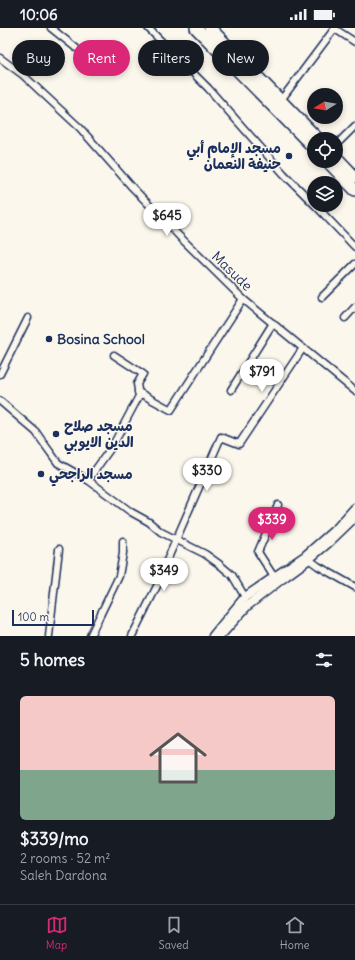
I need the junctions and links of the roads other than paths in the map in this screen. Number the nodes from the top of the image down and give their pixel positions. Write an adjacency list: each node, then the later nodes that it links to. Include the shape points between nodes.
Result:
1 (52, 28): 7 (street)
2 (148, 28): 18 (street, via 208,88)
3 (196, 28): 13 (highway)
4 (210, 28): 9 (highway)
5 (335, 28): 6 (street); 9 (street)
6 (355, 42)
7 (73, 46)
8 (0, 58): 23 (street, Masude, via 80,128 132,187)
9 (281, 100): 11 (highway)
10 (355, 126): 12 (street)
11 (311, 132)
12 (343, 138)
13 (307, 141)
14 (343, 164): 16 (highway)
15 (334, 168): 17 (highway)
16 (355, 177)
17 (355, 190)
18 (307, 196)
19 (322, 212): 20 (street)
20 (355, 247)
21 (355, 264): 22 (street)
22 (322, 297)
23 (243, 299): 27 (street, Masude); 33 (street, via 171,410)
24 (355, 307): 26 (street)
25 (28, 318): 30 (street)
26 (345, 318)
27 (273, 323): 28 (street, Masude); 31 (street)
28 (303, 348): 32 (street, Masude); 39 (street, via 239,444 221,437)
29 (114, 355): 33 (street, via 143,374 137,384)
30 (0, 374)
31 (231, 390)
32 (355, 391)
33 (138, 392): 35 (street, via 139,396 113,444)
34 (0, 401): 35 (street, via 36,432 58,463)
35 (88, 480): 39 (street, via 131,512)
36 (278, 505): 43 (street, via 258,552)
37 (355, 508): 42 (street)
38 (355, 517): 42 (street, via 328,544)
39 (176, 540): 45 (street, via 219,564 232,575); 48 (street)
40 (123, 541): 47 (street, via 119,576)
41 (59, 549): 46 (street)
42 (307, 558): 43 (street); 44 (street); 50 (street, via 247,606)
43 (274, 577): 45 (street)
44 (355, 587)
45 (245, 597): 49 (street)
46 (49, 636)
47 (90, 636)
48 (132, 636)
49 (213, 636)
50 (220, 636)

